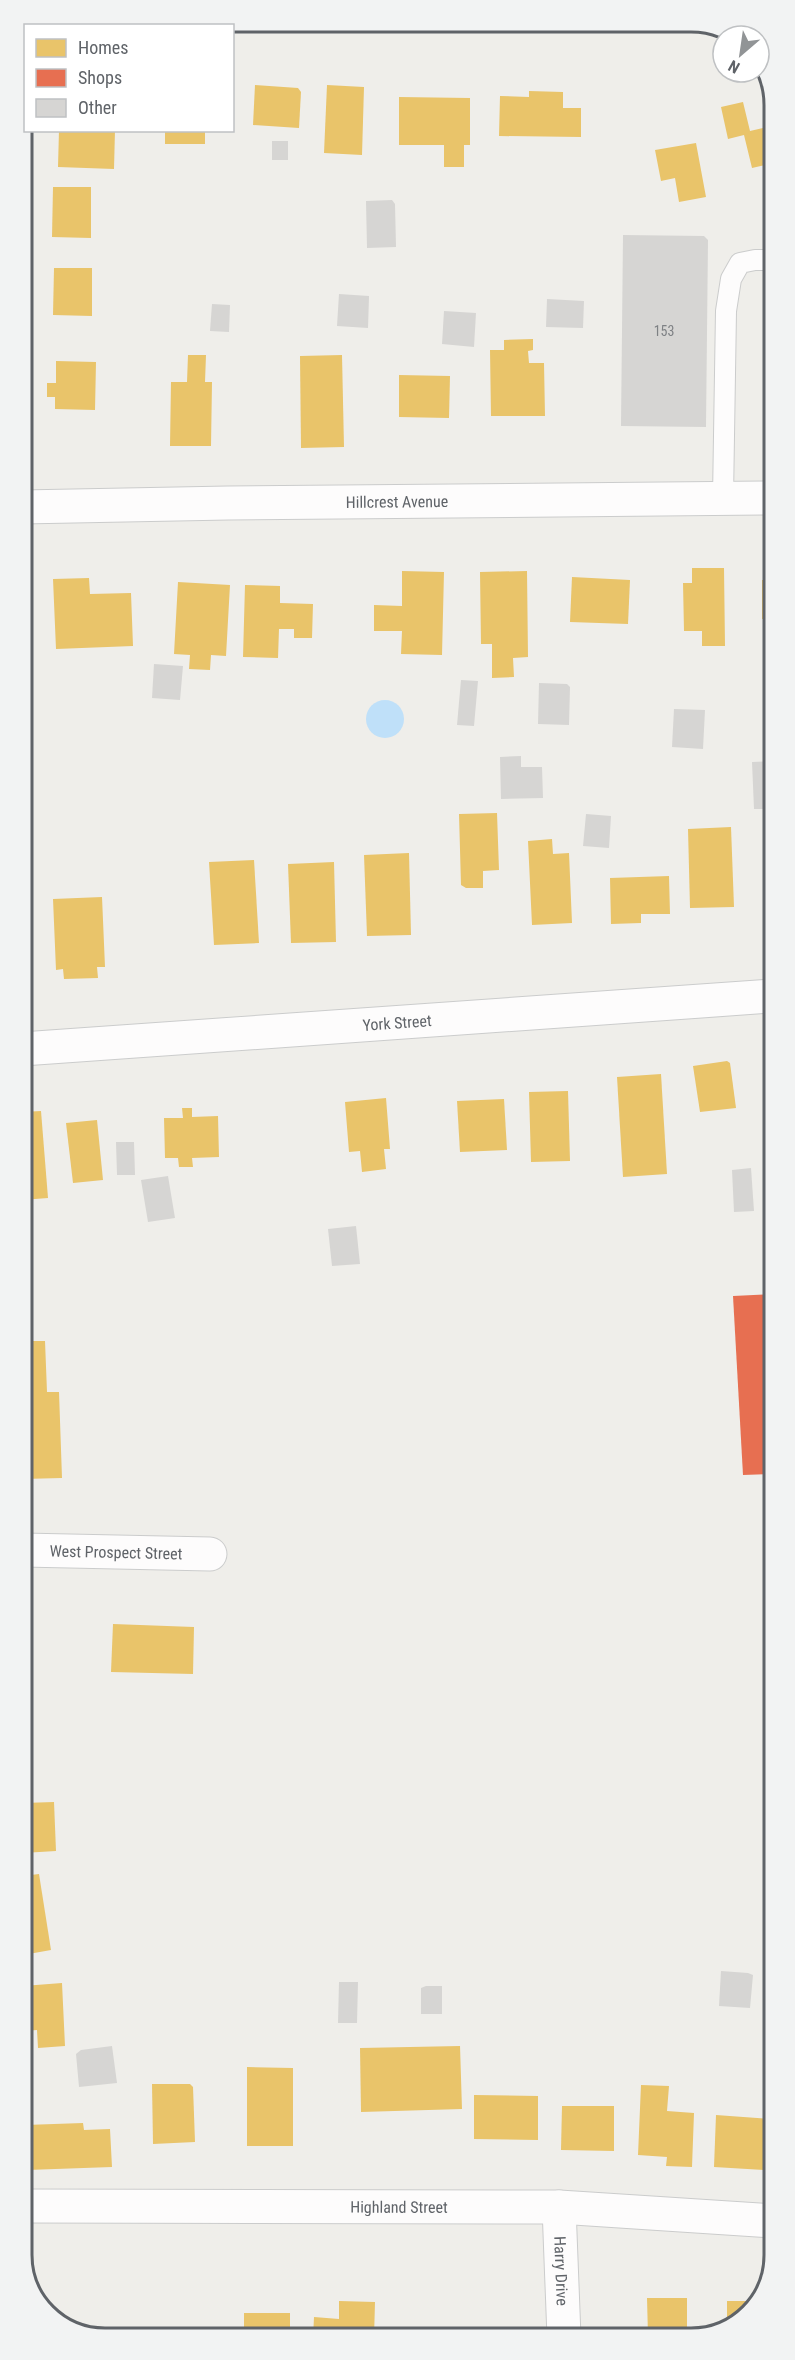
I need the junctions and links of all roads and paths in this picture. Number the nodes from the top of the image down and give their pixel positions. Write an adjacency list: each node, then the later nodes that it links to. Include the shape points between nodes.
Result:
1 (764, 260): 2 (lane, via 740,263 731,279 726,311)
2 (723, 498): 3 (street, Hillcrest Avenue); 4 (street, Hillcrest Avenue)
3 (764, 498)
4 (32, 507)
5 (764, 997): 6 (street, York Street)
6 (32, 1048)
7 (32, 1550): 8 (street, West Prospect Street)
8 (210, 1554)
9 (32, 2206): 10 (street, Highland Street)
10 (559, 2206): 11 (street, Highland Street); 12 (street, Harry Drive)
11 (764, 2220)
12 (564, 2328)

